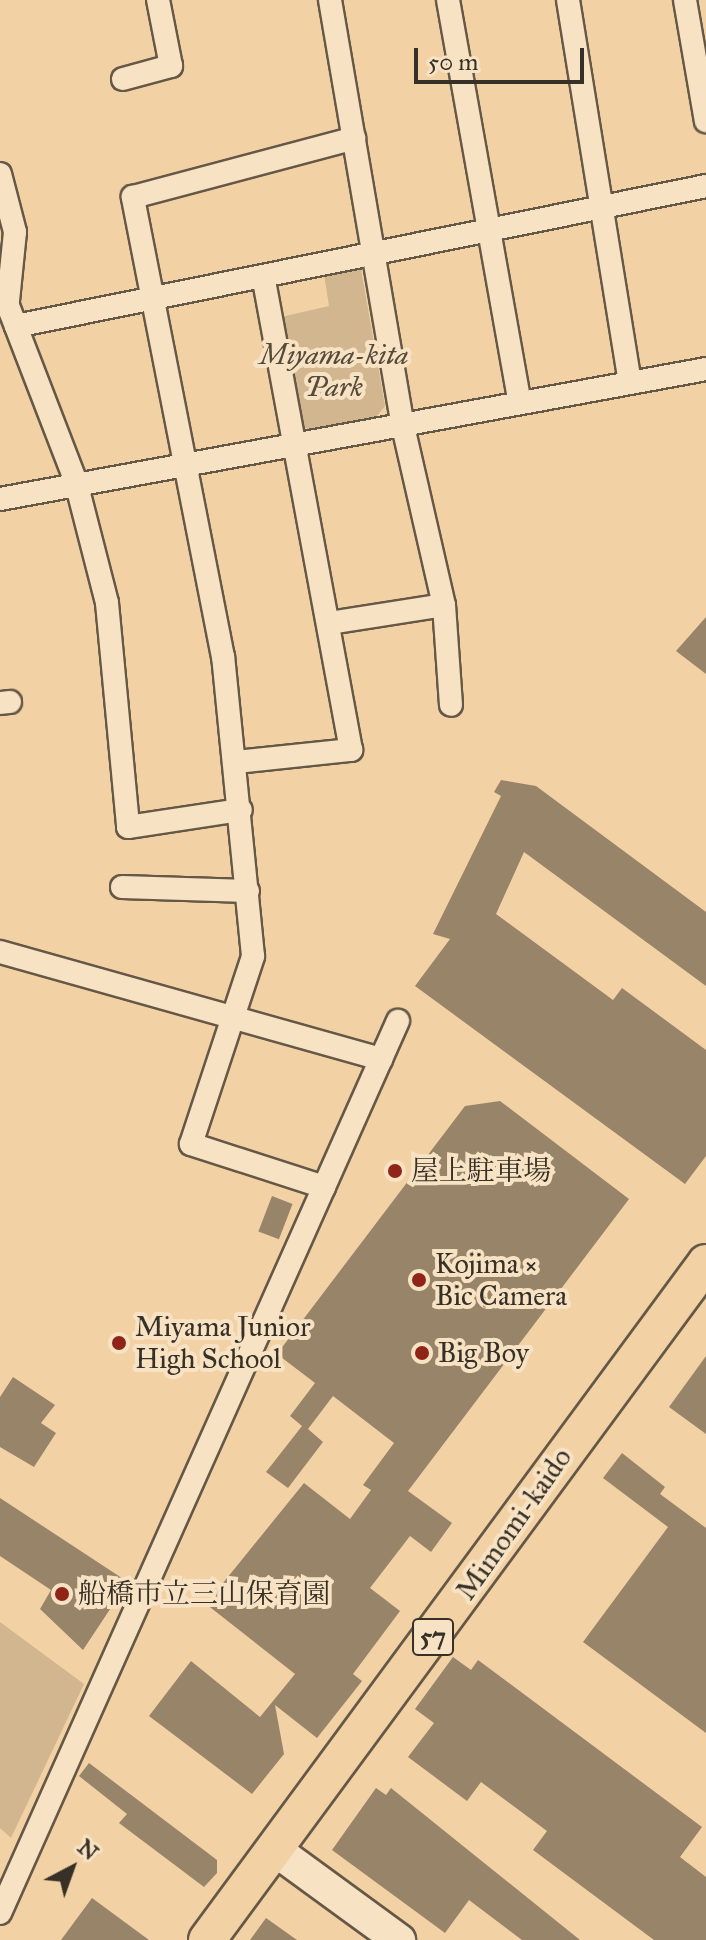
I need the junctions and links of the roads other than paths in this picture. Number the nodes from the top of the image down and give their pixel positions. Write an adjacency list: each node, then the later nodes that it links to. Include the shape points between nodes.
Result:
1 (158, 0): 6 (street, via 171,66)
2 (330, 0): 8 (street)
3 (448, 0): 12 (street)
4 (568, 0): 11 (street)
5 (685, 0): 7 (street)
6 (123, 79)
7 (706, 121)
8 (354, 138): 13 (street); 16 (street, via 133,197)
9 (0, 174): 15 (street, via 15,232)
10 (706, 186): 11 (street)
11 (603, 207): 12 (street); 19 (street)
12 (490, 230): 13 (street); 20 (street)
13 (372, 254): 14 (street); 21 (street)
14 (263, 276): 16 (street); 22 (street)
15 (4, 294): 17 (street)
16 (150, 299): 17 (street); 23 (street)
17 (16, 326): 24 (street)
18 (703, 363): 19 (street)
19 (630, 381): 20 (street)
20 (519, 400): 21 (street)
21 (402, 422): 22 (street); 26 (street)
22 (294, 445): 23 (street); 27 (street)
23 (181, 463): 24 (street); 29 (street, via 223,657)
24 (76, 482): 25 (street); 30 (street, via 107,603 128,827)
25 (0, 499)
26 (444, 605): 27 (street); 28 (street)
27 (330, 623): 29 (street, via 351,750)
28 (451, 705)
29 (236, 762): 30 (street)
30 (241, 810): 32 (street)
31 (122, 887): 32 (street)
32 (248, 891): 34 (street, via 253,956)
33 (0, 952): 34 (street)
34 (236, 1015): 36 (street); 37 (street, via 191,1144)
35 (398, 1021): 36 (street)
36 (381, 1059): 37 (street)
37 (324, 1187): 40 (street)
38 (706, 1263): 39 (main road, Mimomi-kaido / 57)
39 (274, 1849): 42 (main road, Mimomi-kaido / 57); 43 (street)
40 (5, 1890): 41 (street)
41 (0, 1913)
42 (207, 1940)
43 (399, 1940)

